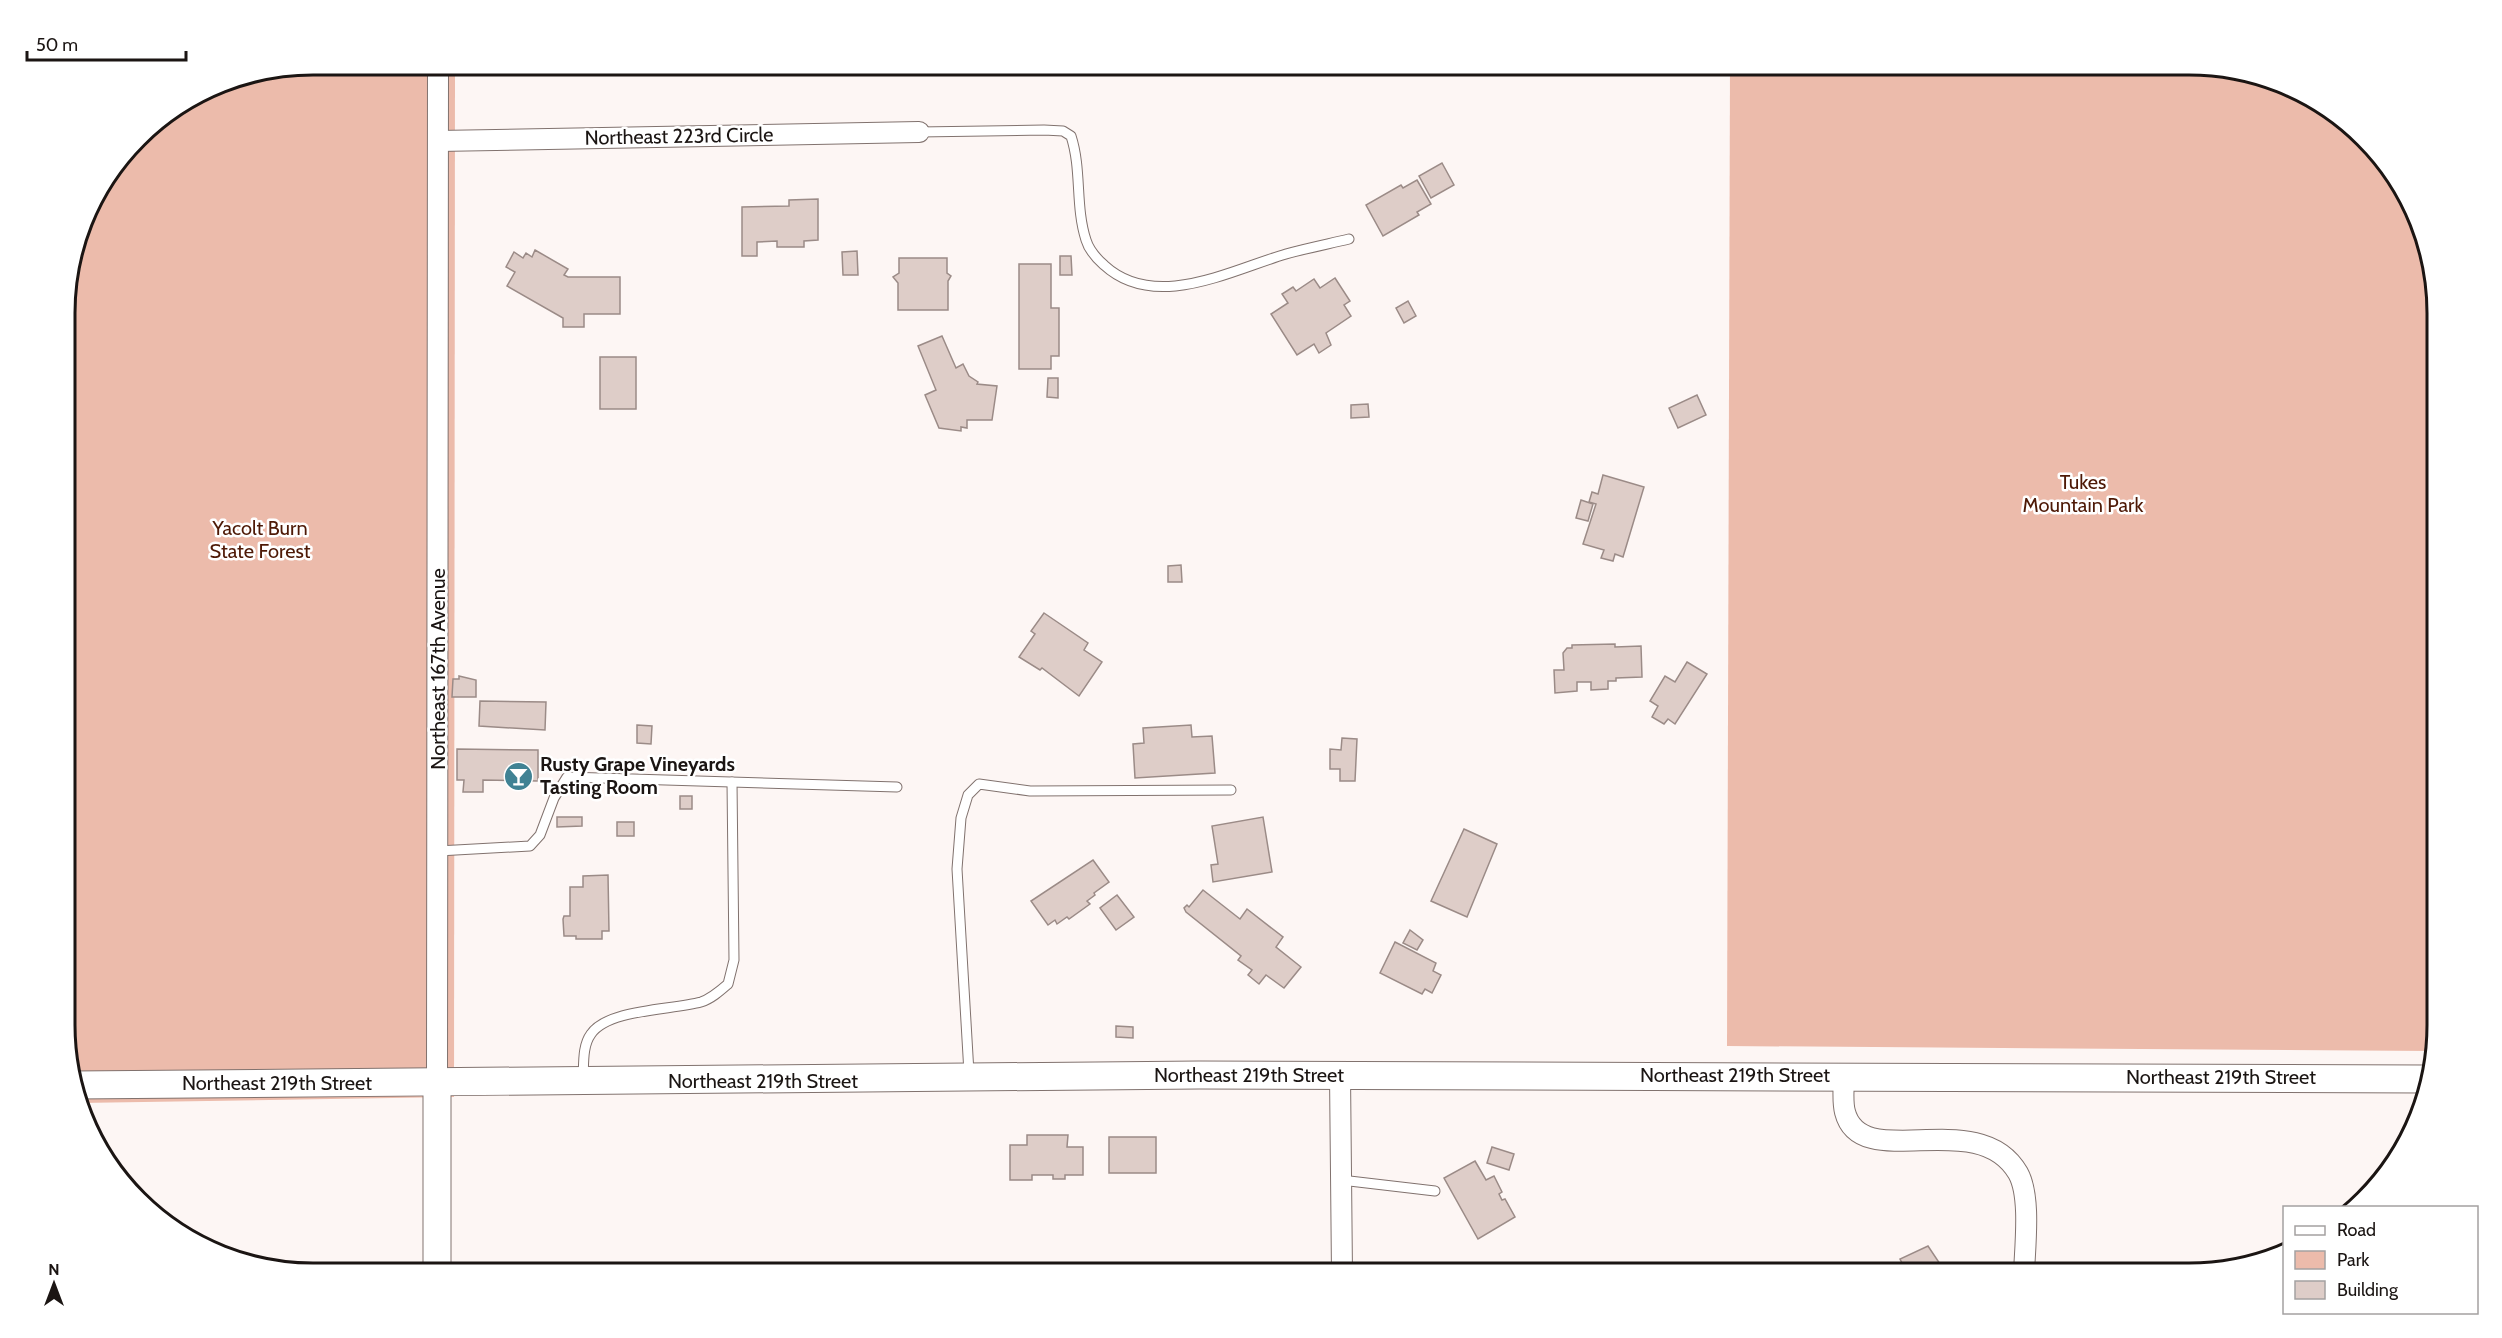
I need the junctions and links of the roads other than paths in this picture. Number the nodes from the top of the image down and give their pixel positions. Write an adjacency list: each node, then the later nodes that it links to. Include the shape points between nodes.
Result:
1 (438, 75): 3 (street, Northeast 167th Avenue)
2 (919, 132): 3 (street, Northeast 223rd Circle); 4 (lane, via 1044,130 1063,131 1071,136 1078,158 1086,241 1095,257 1114,275 1136,285 1166,287 1201,281)
3 (438, 141): 8 (street, Northeast 167th Avenue)
4 (1349, 238)
5 (732, 782): 6 (lane); 8 (lane, via 567,777 540,835 530,846); 14 (lane, via 734,960 728,984 703,1002 615,1018 600,1025 586,1043)
6 (897, 787)
7 (1231, 790): 11 (lane, via 1030,791 979,784 968,795 961,818 957,869)
8 (438, 851): 13 (street, Northeast 167th Avenue)
9 (1340, 1075): 10 (street, Northeast 219th Street); 11 (street, Northeast 219th Street); 16 (street)
10 (1844, 1075): 12 (street, Northeast 219th Street); 20 (street, via 1845,1113 1857,1131 1878,1141 1982,1142 2002,1153 2019,1174 2025,1204)
11 (969, 1079): 14 (street, Northeast 219th Street)
12 (2421, 1079)
13 (437, 1082): 14 (street, Northeast 219th Street); 15 (street, Northeast 219th Street); 18 (street, Northeast 167th Avenue)
14 (583, 1082)
15 (83, 1085)
16 (1341, 1180): 17 (lane); 19 (street)
17 (1435, 1191)
18 (437, 1263)
19 (1342, 1263)
20 (2024, 1263)

